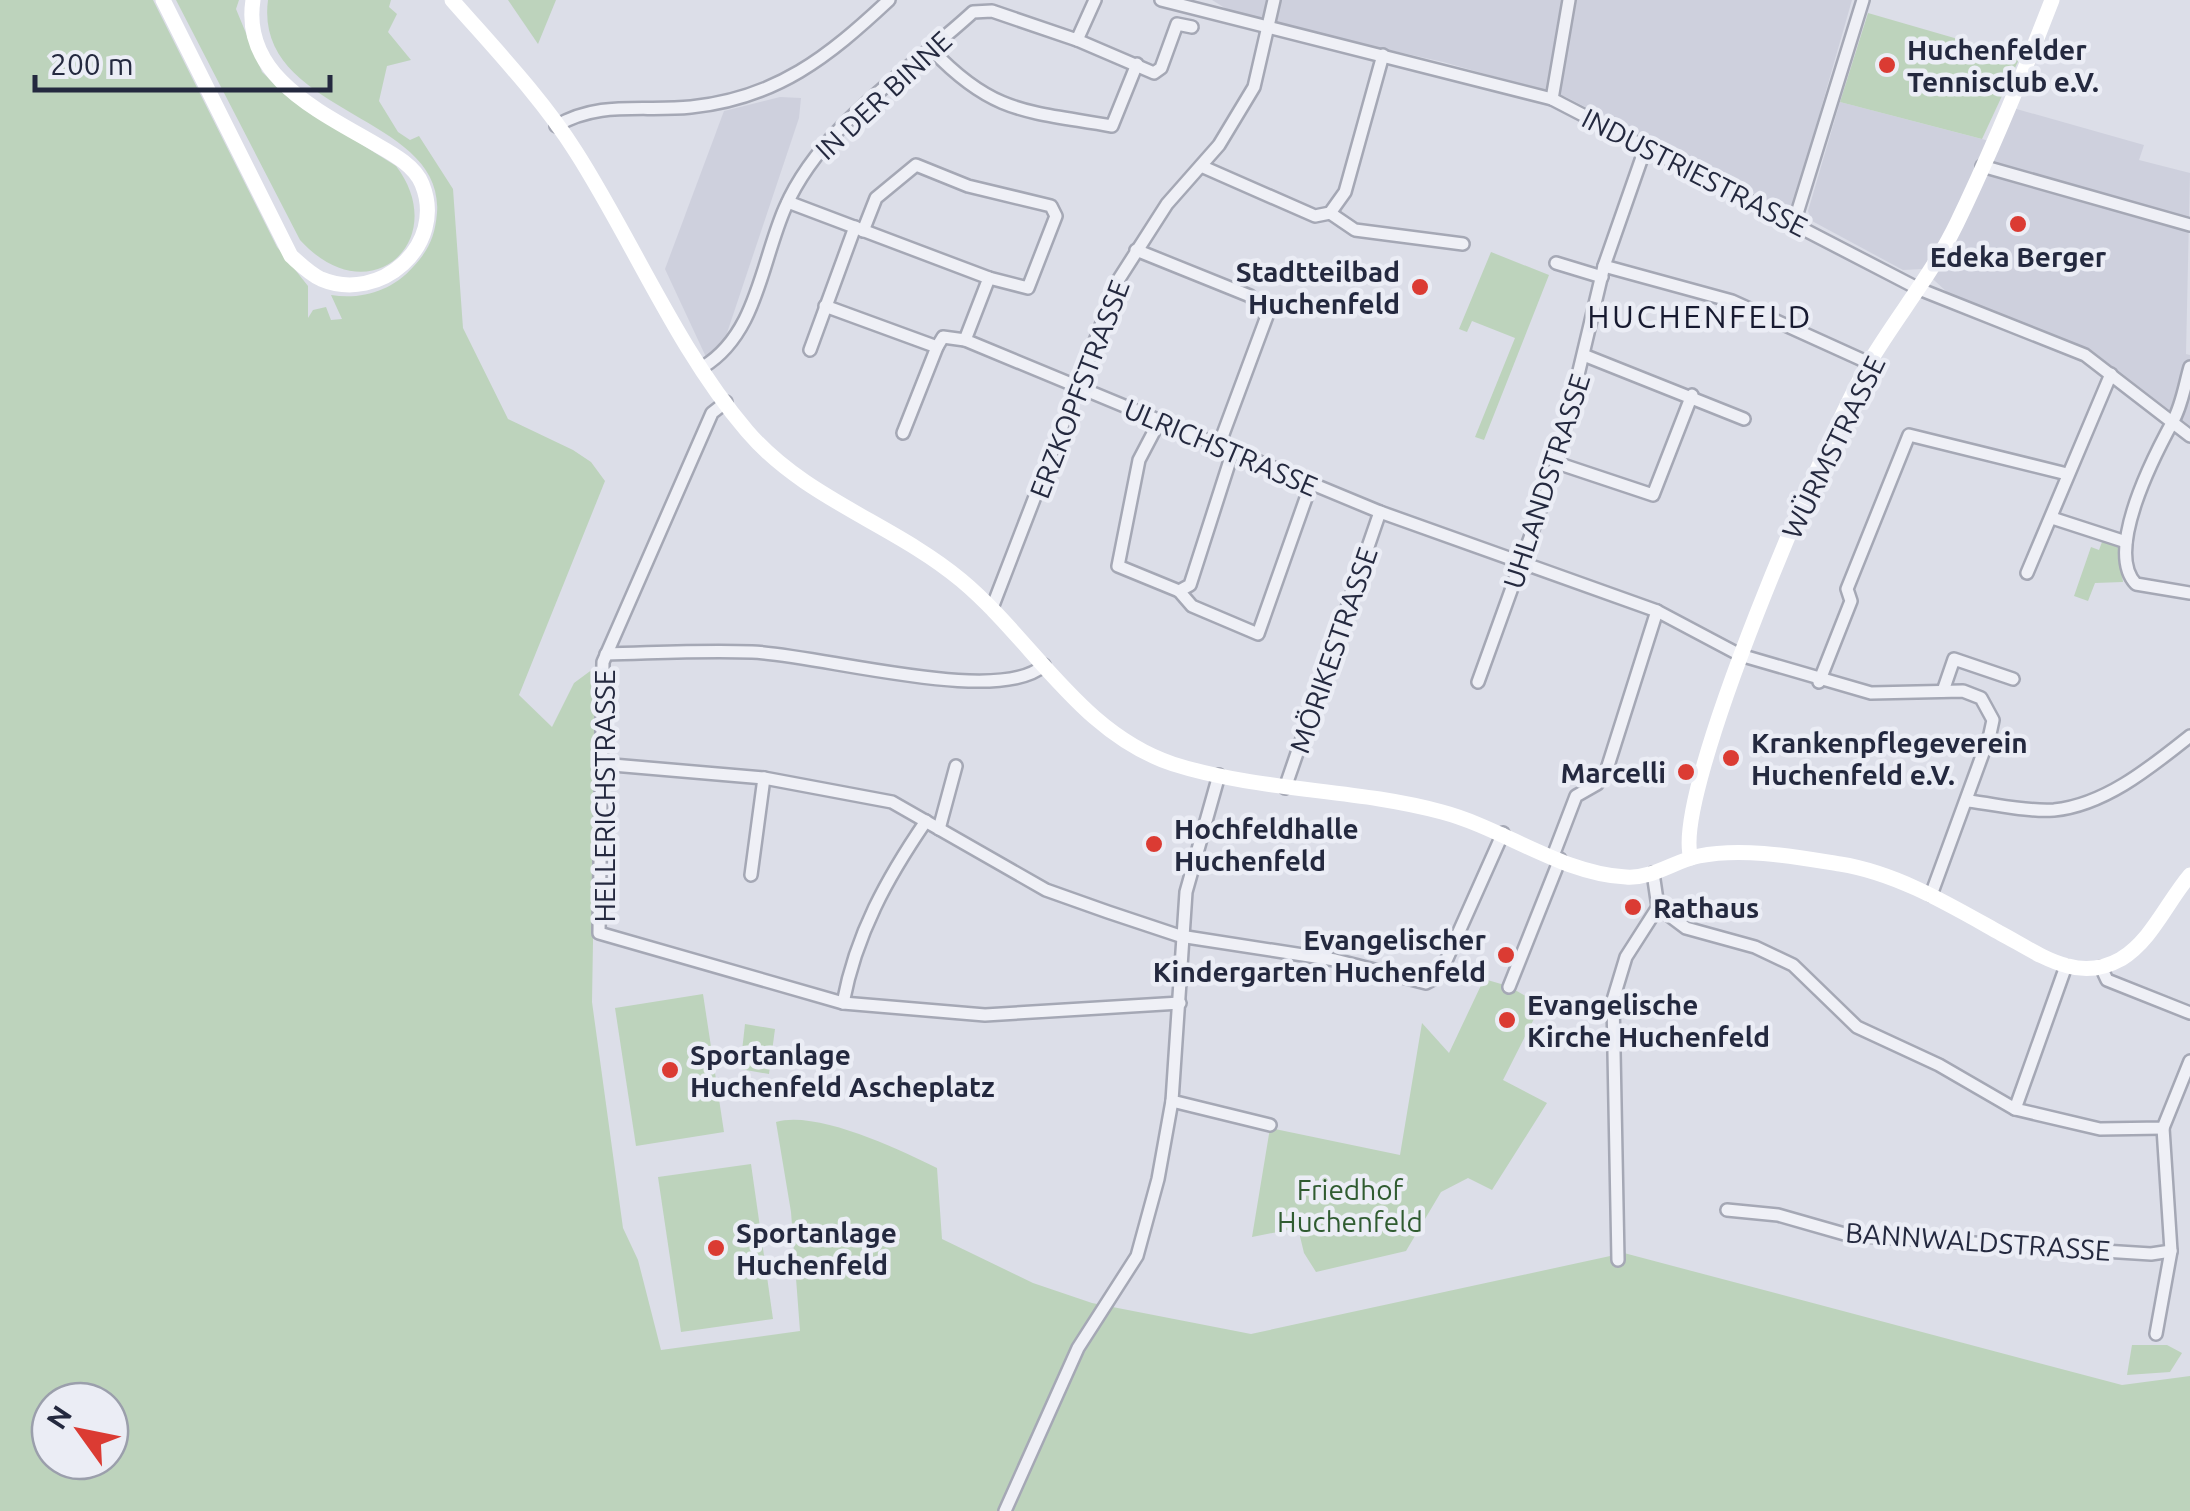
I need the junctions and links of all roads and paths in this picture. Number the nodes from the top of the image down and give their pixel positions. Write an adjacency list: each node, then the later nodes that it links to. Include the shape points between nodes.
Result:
1 (162, 0): 2 (main road, via 291,256 322,279 371,284 416,250 428,216 422,182 400,158 287,89 258,54)
2 (253, 0)
3 (452, 0): 20 (main road)
4 (889, 0): 20 (street, via 832,54 736,100 689,108 601,108)
5 (1096, 0): 15 (street)
6 (1161, 0): 13 (street, INDUSTRIESTRASSE)
7 (1274, 0): 13 (street, ERZKOPFSTRASSE)
8 (1569, 0): 19 (street)
9 (1863, 0): 26 (street)
10 (2052, 0): 23 (main road, WÜRMSTRASSE)
11 (1163, 20): 12 (street)
12 (1176, 24): 14 (street); 18 (street, via 1160,68 1154,73)
13 (1270, 26): 17 (street, INDUSTRIESTRASSE); 22 (street, ERZKOPFSTRASSE, via 1254,87)
14 (1192, 28)
15 (1077, 40): 16 (street, IN DER BINNE, via 983,9); 18 (street)
16 (932, 50): 18 (street, via 976,92 1004,105 1112,126); 24 (street, IN DER BINNE, via 822,146)
17 (1383, 55): 19 (street, INDUSTRIESTRASSE); 25 (street, via 1345,192)
18 (1137, 64)
19 (1552, 99): 21 (street, INDUSTRIESTRASSE)
20 (556, 126): 41 (main road)
21 (1646, 146): 26 (street, INDUSTRIESTRASSE); 32 (street, UHLANDSTRASSE)
22 (1202, 166): 25 (street, via 1315,216); 30 (street, ERZKOPFSTRASSE)
23 (1982, 166): 27 (street); 34 (main road, WÜRMSTRASSE)
24 (788, 202): 28 (street); 41 (street, IN DER BINNE, via 740,334)
25 (1330, 214): 29 (street, via 1355,230)
26 (1794, 224): 34 (street, INDUSTRIESTRASSE)
27 (2190, 226)
28 (859, 229): 33 (street); 33 (street, via 876,198 916,164 968,186 1051,206 1056,216 1028,288); 35 (street)
29 (1463, 244)
30 (1136, 250): 44 (street, ERZKOPFSTRASSE); 52 (street, via 1250,296 1267,316)
31 (1556, 262): 32 (street)
32 (1603, 272): 39 (street, UHLANDSTRASSE); 40 (street, via 1732,301)
33 (989, 278): 36 (street)
34 (1919, 289): 40 (main road, WÜRMSTRASSE); 43 (street, INDUSTRIESTRASSE, via 2086,354)
35 (825, 306): 37 (street); 38 (street)
36 (965, 340): 37 (street, via 943,337); 44 (street, ULRICHSTRASSE)
37 (937, 347): 50 (street)
38 (810, 350)
39 (1586, 356): 45 (street); 54 (street, UHLANDSTRASSE)
40 (1869, 363): 67 (main road, WÜRMSTRASSE)
41 (703, 367): 46 (main road)
42 (2190, 368): 49 (street)
43 (2111, 374): 49 (street, INDUSTRIESTRASSE); 55 (street)
44 (1079, 389): 48 (street, ULRICHSTRASSE); 64 (street, ERZKOPFSTRASSE)
45 (1692, 395): 47 (street); 54 (street, via 1653,495)
46 (726, 402): 64 (main road, via 771,457 799,479 956,576); 66 (street, HELLERICHSTRASSE, via 712,413)
47 (1744, 419)
48 (1160, 420): 52 (street, ULRICHSTRASSE); 62 (street, via 1139,460 1118,566)
49 (2172, 424): 51 (street, INDUSTRIESTRASSE); 59 (street)
50 (903, 433)
51 (2190, 436)
52 (1219, 446): 53 (street, ULRICHSTRASSE)
53 (1233, 452): 56 (street, ULRICHSTRASSE); 62 (street, via 1190,585)
54 (1557, 464): 60 (street, UHLANDSTRASSE)
55 (2067, 474): 58 (street); 71 (street, via 1910,435 1847,589 1851,600)
56 (1311, 484): 57 (street, ULRICHSTRASSE); 62 (street, via 1258,634 1192,606)
57 (1380, 512): 60 (street, ULRICHSTRASSE); 78 (street, MÖRIKESTRASSE)
58 (2052, 518): 59 (street); 61 (street)
59 (2126, 542): 63 (street, via 2133,581)
60 (1523, 561): 65 (street, ULRICHSTRASSE); 70 (street, UHLANDSTRASSE)
61 (2027, 573)
62 (1179, 591)
63 (2190, 593)
64 (992, 608): 68 (main road)
65 (1657, 610): 67 (street, ULRICHSTRASSE); 83 (street, via 1607,769 1576,796)
66 (606, 654): 68 (street, via 754,652 971,683 1022,679); 74 (street, HELLERICHSTRASSE)
67 (1740, 655): 71 (street, ULRICHSTRASSE); 84 (main road, WÜRMSTRASSE, via 1689,836)
68 (1044, 665): 76 (main road, via 1109,730 1172,763)
69 (2013, 678): 72 (street, via 1954,659)
70 (1478, 682)
71 (1820, 682): 72 (street, ULRICHSTRASSE, via 1871,693)
72 (1943, 691): 79 (street, via 1981,698 1993,720)
73 (2190, 736): 79 (street, via 2086,804 2051,810)
74 (601, 764): 77 (street); 94 (street, HELLERICHSTRASSE, via 599,933)
75 (956, 766): 81 (street)
76 (1219, 775): 78 (main road); 90 (street)
77 (764, 778): 80 (street, via 892,802); 86 (street)
78 (1285, 788): 82 (main road, via 1400,803)
79 (1968, 802): 88 (street)
80 (926, 821): 81 (street); 94 (street, via 868,919)
81 (940, 828): 90 (street, via 1046,890)
82 (1502, 832): 83 (main road); 90 (street, via 1445,963 1426,983 1335,960)
83 (1557, 857): 85 (main road, via 1617,876); 93 (street)
84 (1691, 858): 85 (main road); 88 (main road, via 1723,853 1836,864)
85 (1653, 873): 89 (street)
86 (751, 875)
87 (2190, 875): 92 (main road, via 2138,946)
88 (1931, 895): 91 (main road)
89 (1658, 907): 99 (street, via 1686,928 1794,965 1857,1027); 104 (street, via 1626,957 1612,1012)
90 (1180, 936): 95 (street)
91 (2066, 966): 92 (main road); 99 (street)
92 (2101, 967): 96 (street, via 2107,980)
93 (1510, 987)
94 (844, 1003): 95 (street, HELLERICHSTRASSE, via 985,1014)
95 (1180, 1003): 98 (street)
96 (2190, 1013)
97 (2190, 1062): 101 (street)
98 (1172, 1101): 100 (street); 106 (street, via 1137,1256 1078,1348)
99 (2015, 1110): 101 (street, via 2100,1130)
100 (1270, 1124)
101 (2163, 1128): 103 (street)
102 (1727, 1210): 103 (street, BANNWALDSTRASSE, via 1778,1215 1848,1235)
103 (2171, 1251): 105 (street)
104 (1618, 1260)
105 (2156, 1334)
106 (1005, 1511)

